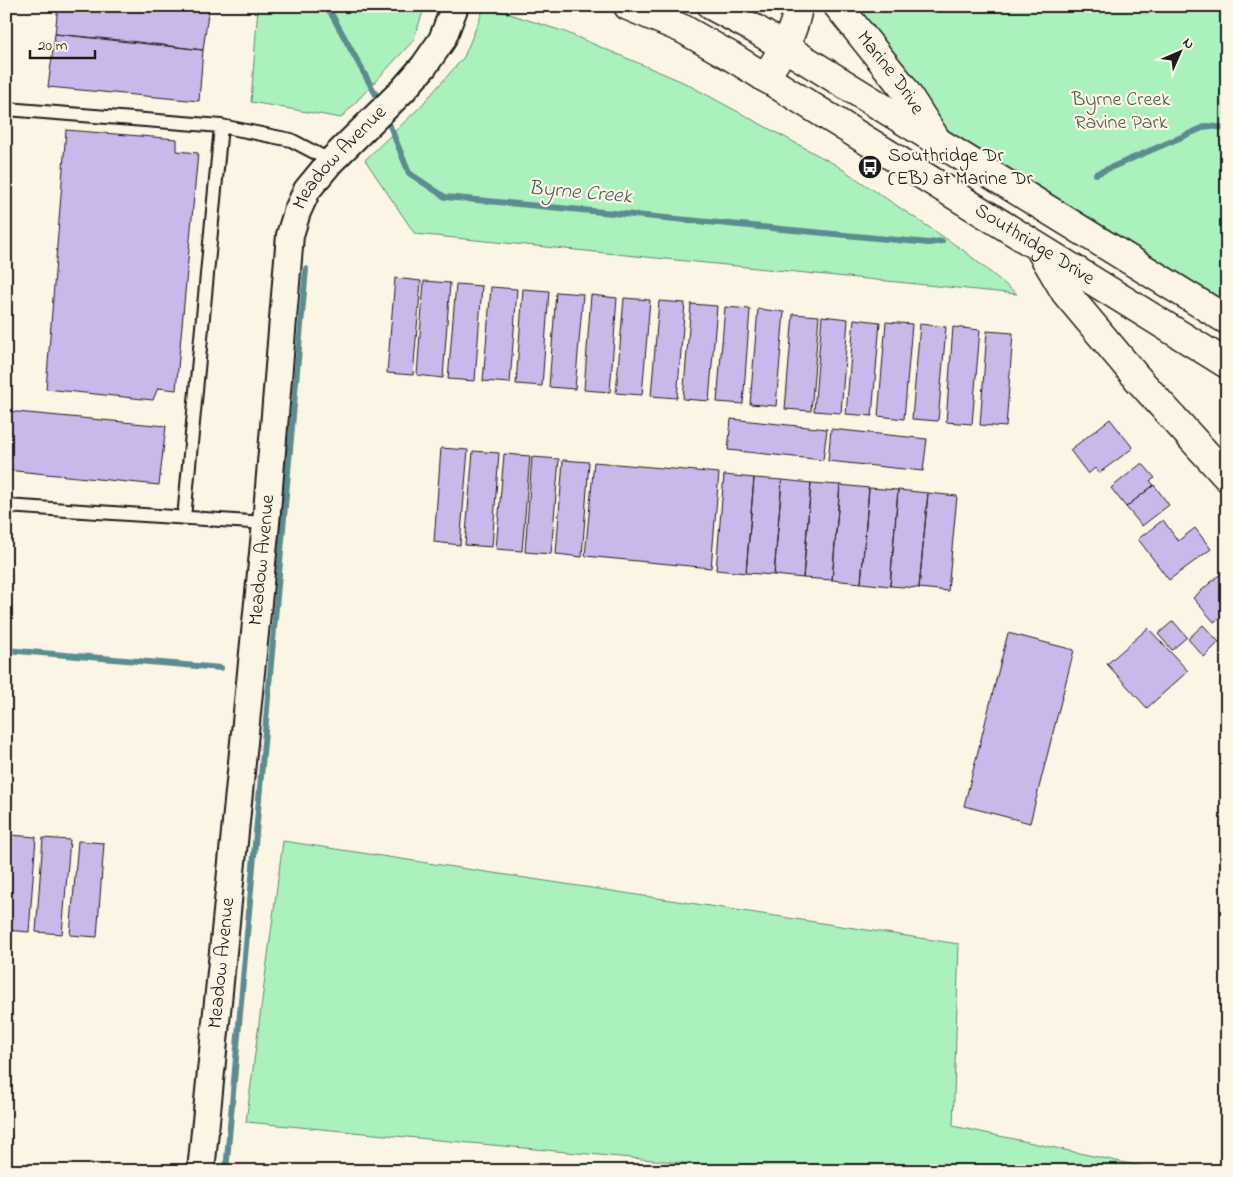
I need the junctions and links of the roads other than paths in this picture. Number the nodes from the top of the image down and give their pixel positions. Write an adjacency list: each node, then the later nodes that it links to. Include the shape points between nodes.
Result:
1 (455, 6): 11 (street, Meadow Avenue, via 442,40 424,66)
2 (628, 6): 7 (main road, Southridge Drive, via 683,29)
3 (712, 6): 6 (main road, Southridge Drive)
4 (798, 6): 6 (main road)
5 (838, 6): 10 (main road, Marine Drive, via 902,86)
6 (784, 48): 7 (main road); 10 (main road, Southridge Drive)
7 (765, 78): 12 (main road, Southridge Drive)
8 (6, 108): 9 (lane)
9 (221, 126): 11 (lane, via 291,140); 17 (lane)
10 (939, 144): 13 (main road, Southridge Drive)
11 (331, 161): 18 (street, Meadow Avenue, via 307,190 290,235)
12 (1040, 249): 14 (main road, Southridge Drive); 15 (main road, via 1065,292)
13 (1227, 320)
14 (1227, 364)
15 (1227, 477)
16 (6, 506): 17 (lane)
17 (184, 518): 18 (lane)
18 (266, 523): 19 (street, Meadow Avenue)
19 (201, 1171)

